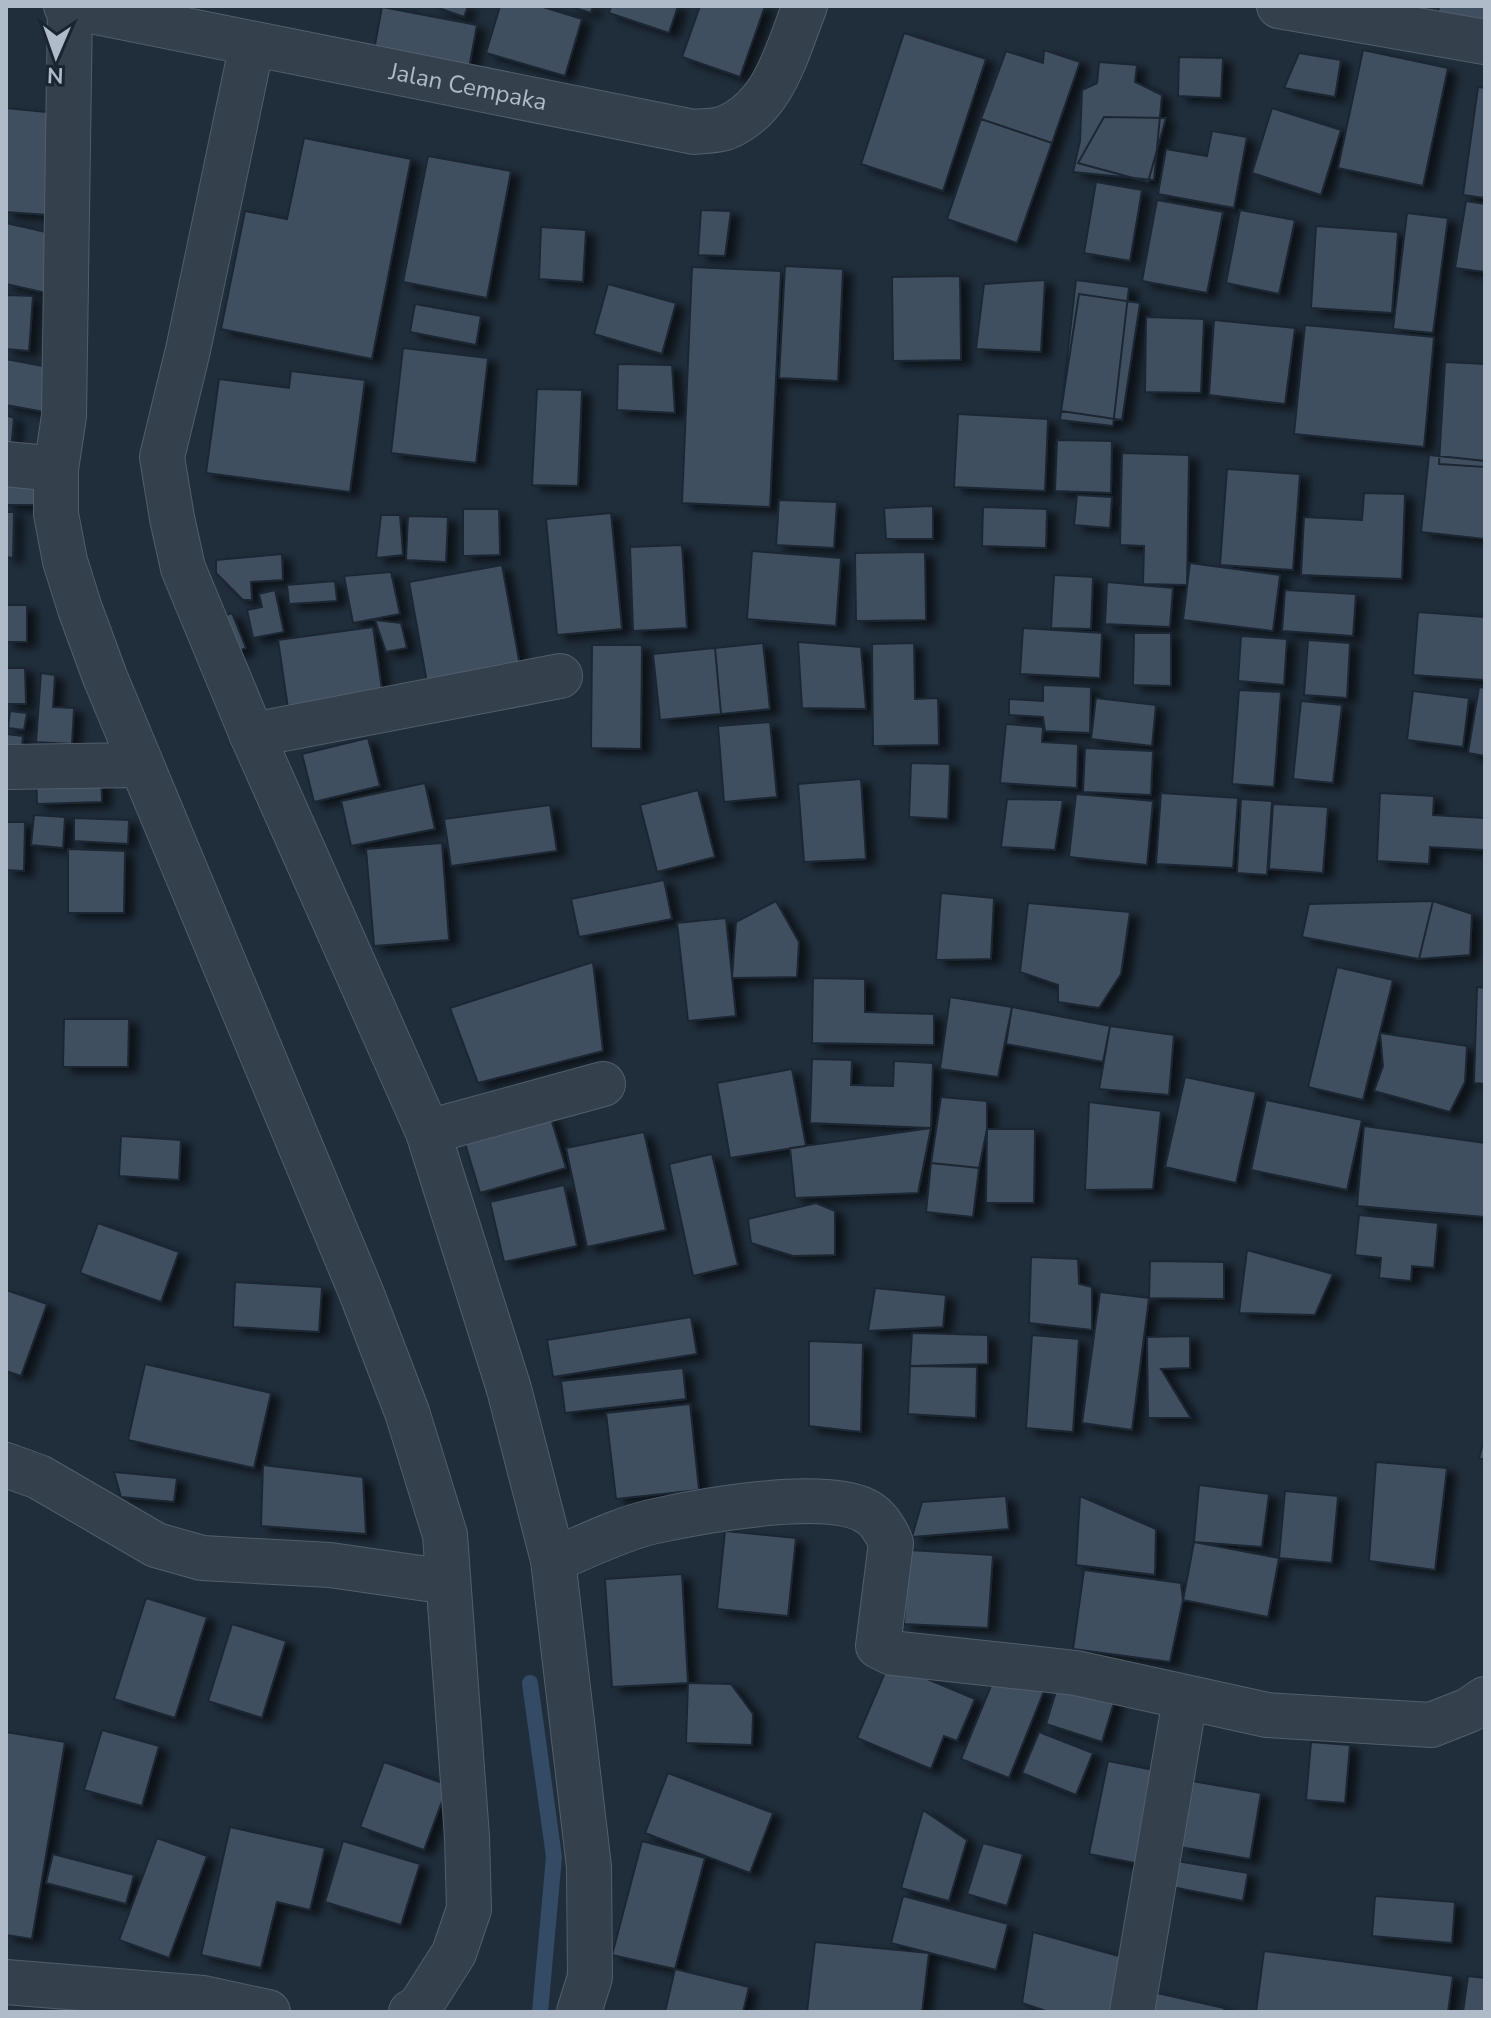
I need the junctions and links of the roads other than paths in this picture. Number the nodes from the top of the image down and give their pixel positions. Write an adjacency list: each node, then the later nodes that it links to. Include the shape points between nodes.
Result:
1 (805, 6): 5 (street, Jalan Cempaka, via 775,82 754,107 725,128 694,132)
2 (1279, 6): 4 (street)
3 (75, 8): 5 (street, Jalan Cempaka); 7 (street, via 64,416)
4 (1485, 42)
5 (252, 44): 9 (street, via 162,457 183,568)
6 (6, 464): 7 (street)
7 (56, 469): 10 (street, via 56,514 65,561)
8 (560, 676): 9 (street)
9 (252, 735): 13 (street)
10 (141, 765): 11 (street); 16 (street, via 407,1412 445,1535)
11 (6, 767)
12 (603, 1084): 13 (street)
13 (428, 1132): 15 (street, via 509,1389)
14 (6, 1465): 16 (street, via 39,1477 156,1545 202,1558 330,1565)
15 (553, 1560): 17 (street, via 649,1523 750,1504 839,1503 866,1511 891,1543 878,1646 892,1653 1076,1673); 22 (street, via 589,1867 590,1977)
16 (448, 1582): 21 (street, via 469,1909 454,1953 419,2008)
17 (1185, 1699): 18 (street, via 1267,1715 1431,1725); 23 (street)
18 (1485, 1699)
19 (6, 1982): 20 (street, via 203,1998)
20 (268, 2012)
21 (411, 2012)
22 (579, 2012)
23 (1132, 2012)

